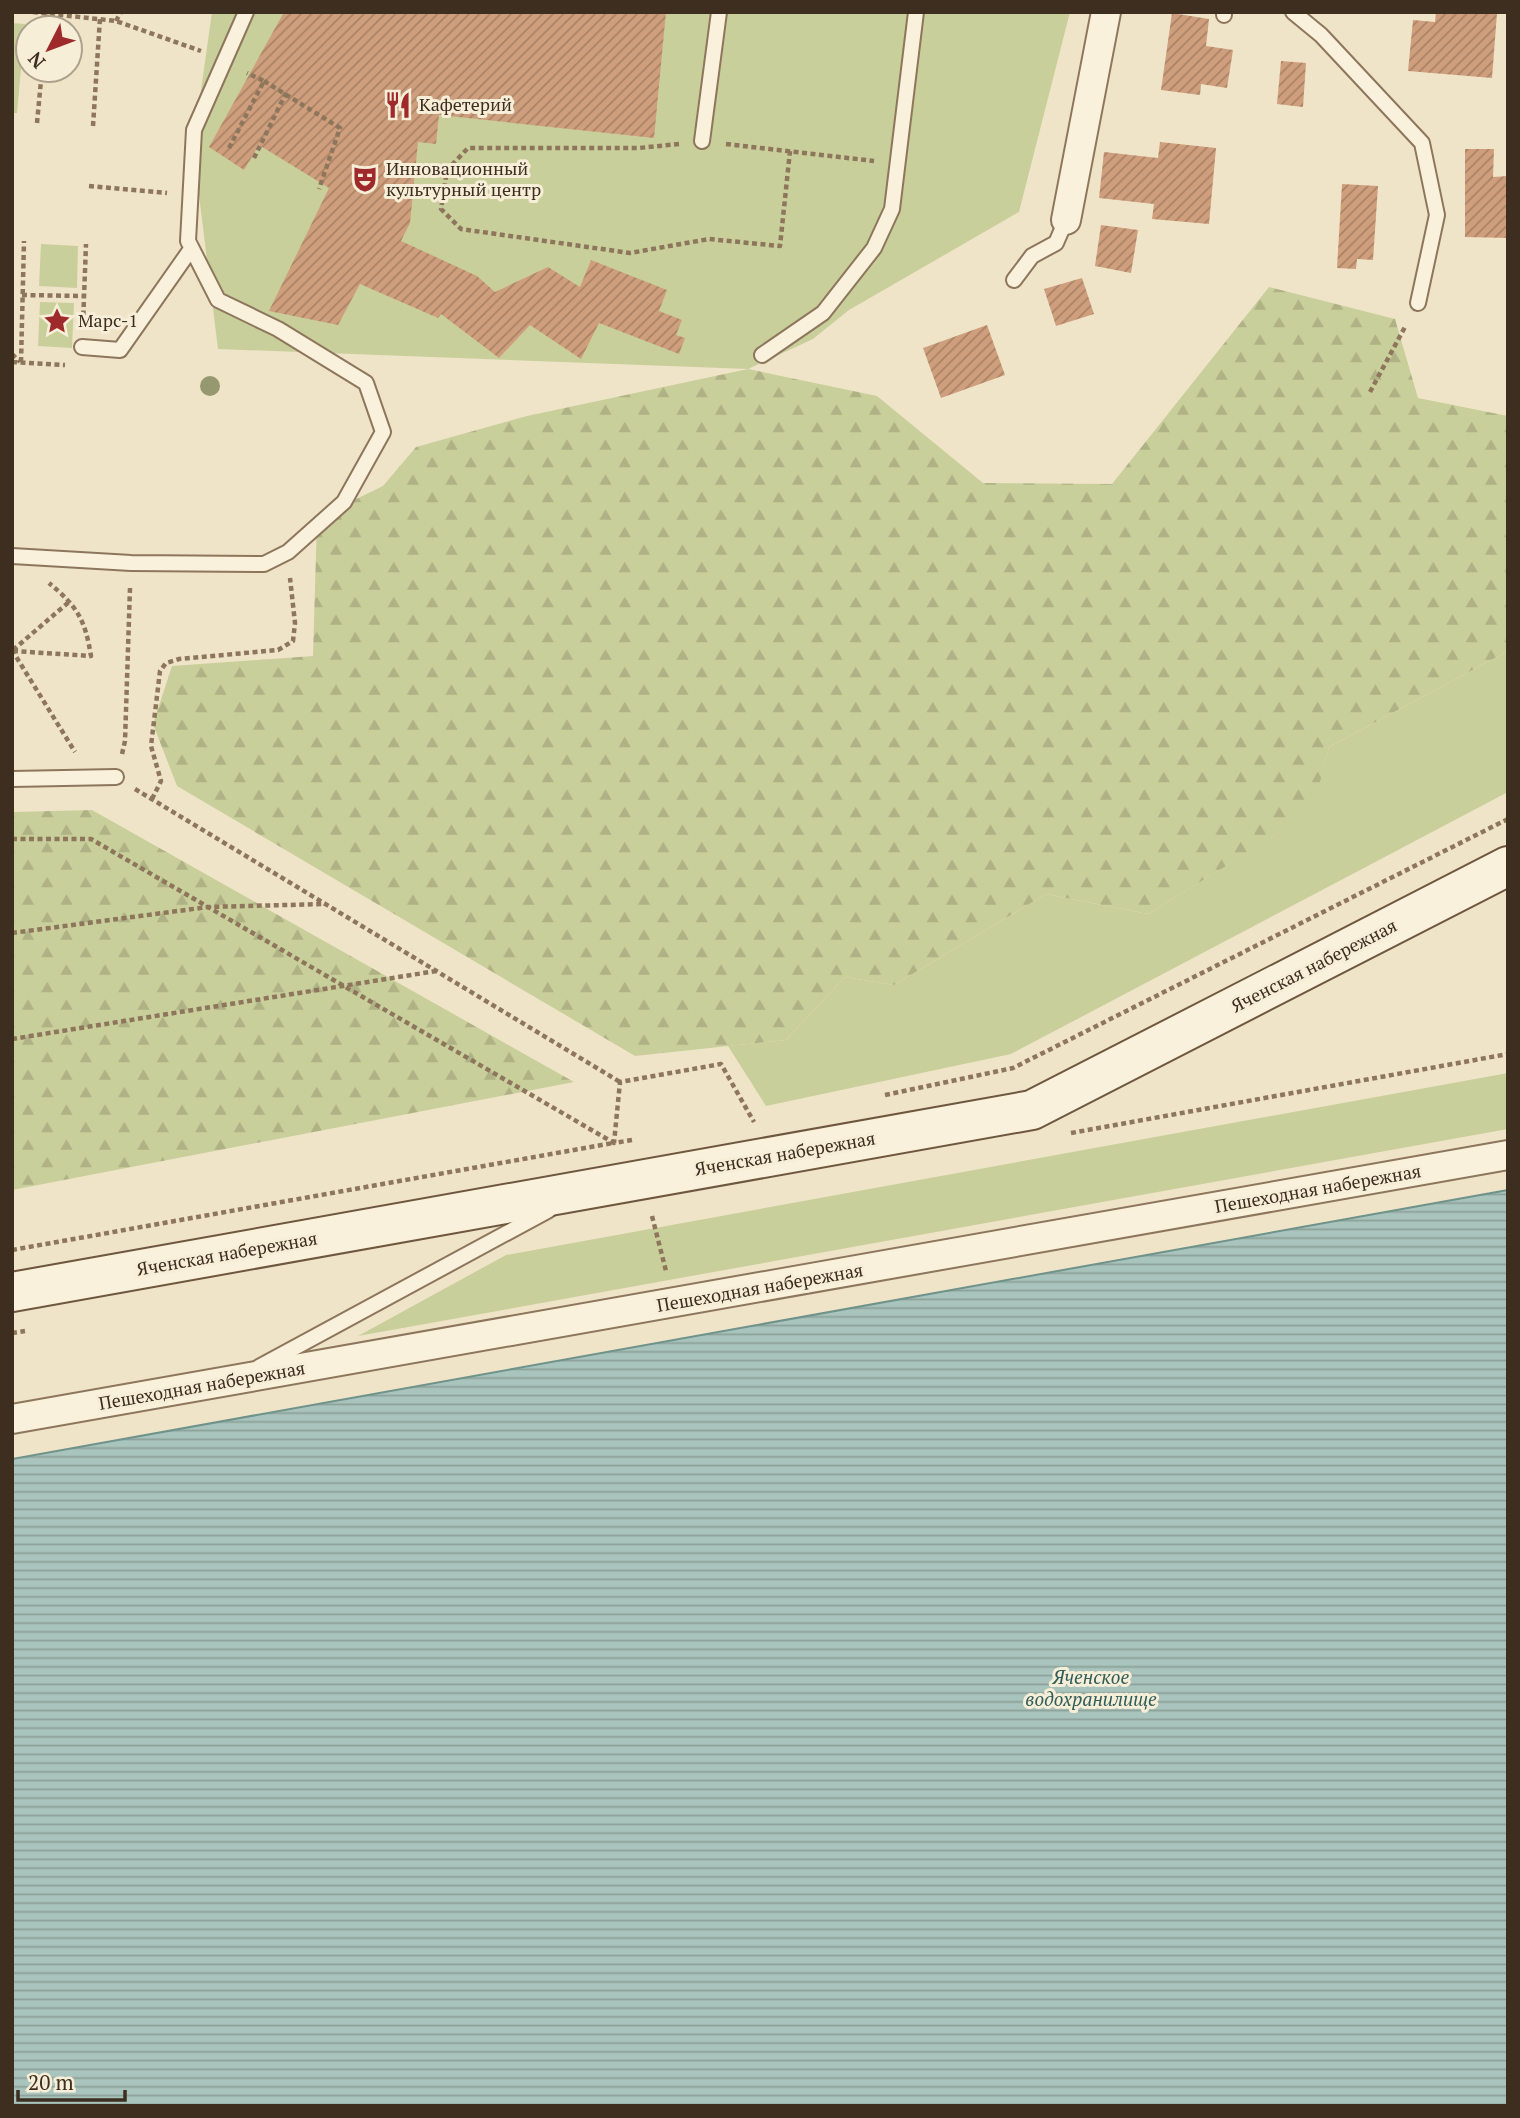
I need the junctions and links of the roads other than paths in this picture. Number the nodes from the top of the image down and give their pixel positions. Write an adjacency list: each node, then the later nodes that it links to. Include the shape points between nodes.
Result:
1 (246, 12): 8 (lane, via 194,130)
2 (719, 12): 6 (lane)
3 (916, 12): 12 (lane, via 891,209 874,248 823,313)
4 (1105, 12): 7 (street)
5 (1293, 12): 10 (lane, via 1321,35 1422,143 1437,215)
6 (702, 141)
7 (1066, 220): 9 (lane, via 1056,243 1032,256)
8 (191, 249): 11 (lane, via 120,350); 13 (lane, via 218,300 278,329 366,383 383,432 344,502 288,552 264,564)
9 (1014, 280)
10 (1418, 303)
11 (82, 347)
12 (762, 355)
13 (12, 556)
14 (116, 777): 15 (lane)
15 (12, 779)
16 (1508, 866): 18 (street, Яченская набережная, via 1032,1110)
17 (1508, 1156): 20 (street, Пешеходная набережная)
18 (585, 1190): 19 (street, Яченская набережная); 20 (lane)
19 (12, 1292)
20 (233, 1381): 21 (street, Пешеходная набережная)
21 (12, 1419)

